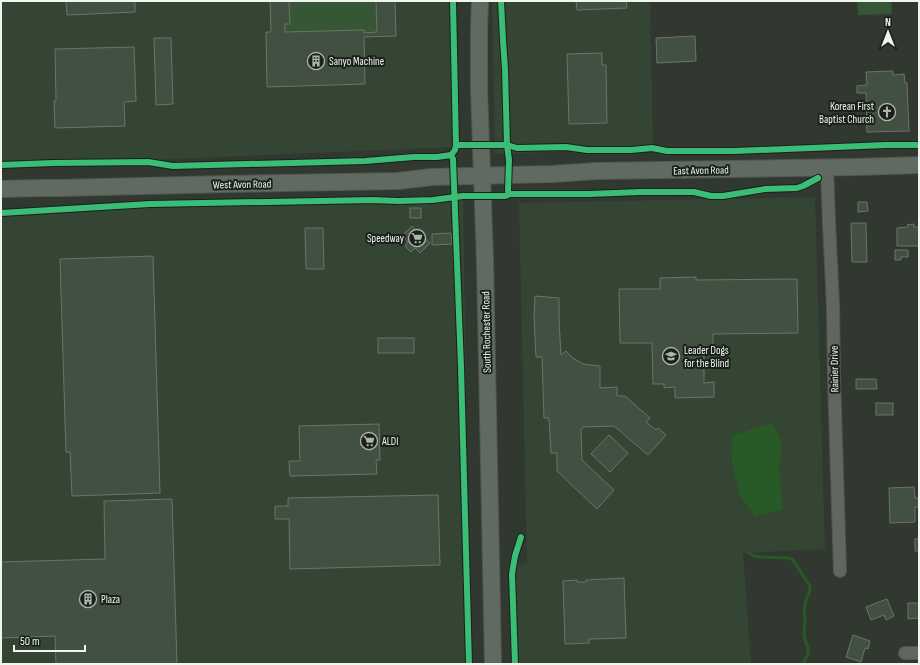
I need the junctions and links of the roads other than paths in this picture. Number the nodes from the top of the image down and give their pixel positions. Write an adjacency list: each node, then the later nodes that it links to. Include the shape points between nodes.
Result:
1 (480, 1): 4 (main road, South Rochester Road, via 478,40)
2 (919, 165): 3 (main road, East Avon Road)
3 (827, 167): 4 (main road, East Avon Road, via 596,171); 6 (street, Rainier Drive)
4 (482, 176): 5 (main road, West Avon Road, via 398,181); 9 (main road, South Rochester Road)
5 (1, 189)
6 (840, 571)
7 (905, 653): 8 (street)
8 (919, 653)
9 (493, 664)

